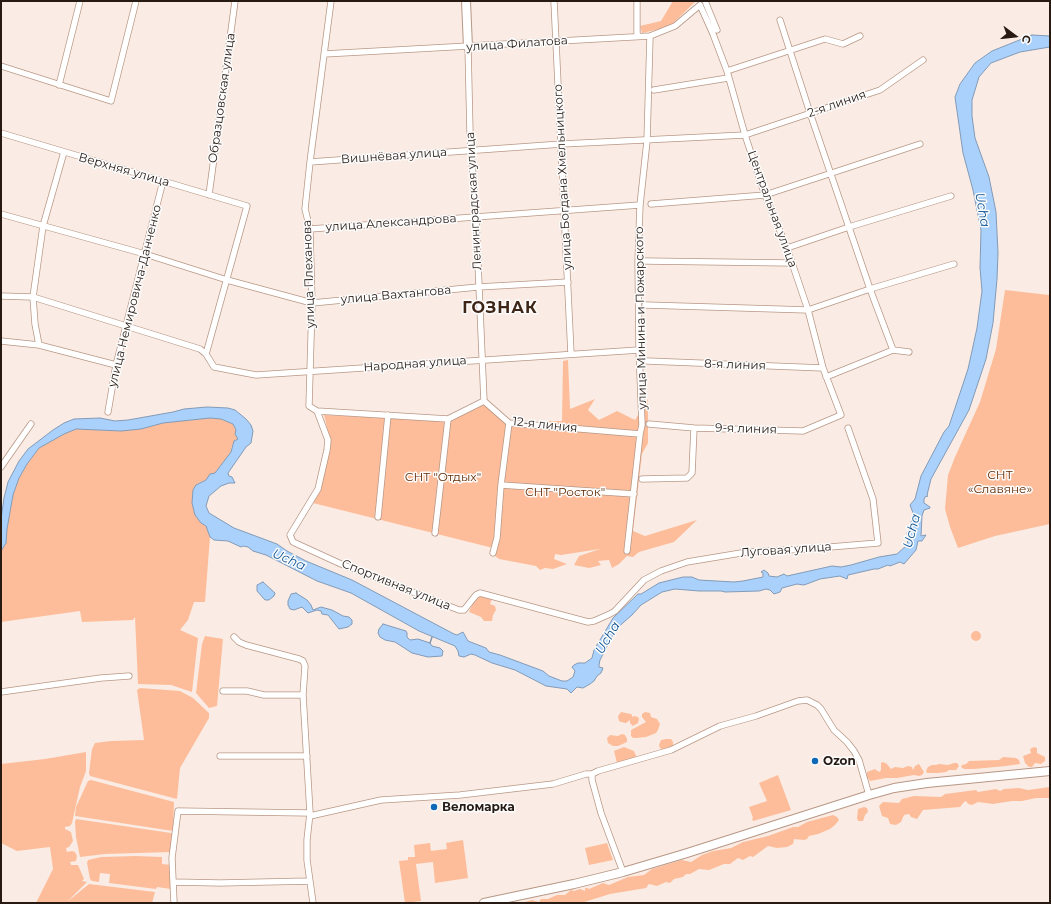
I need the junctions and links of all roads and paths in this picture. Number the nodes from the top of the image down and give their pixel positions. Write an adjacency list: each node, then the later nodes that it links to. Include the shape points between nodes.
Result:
1 (80, 1): 21 (street)
2 (136, 1): 21 (street, via 111,101)
3 (235, 1): 34 (street, Образцовская улица)
4 (331, 1): 17 (street, улица Плеханова)
5 (466, 1): 15 (main road, Ленинградская улица)
6 (554, 1): 14 (street, улица Богдана Хмельницкого)
7 (637, 1): 11 (street)
8 (703, 3): 10 (street); 12 (street, улица Филатова, via 675,26); 20 (street, Центральная улица)
9 (780, 20): 16 (street)
10 (717, 30)
11 (637, 36): 12 (street, улица Филатова); 14 (street, улица Филатова)
12 (650, 36): 26 (street, улица Минина и Пожарского)
13 (860, 36): 16 (street, via 843,44 825,39)
14 (556, 41): 15 (street, улица Филатова); 27 (street, улица Богдана Хмельницкого)
15 (468, 47): 17 (street, улица Филатова); 29 (street, Ленинградская улица)
16 (790, 51): 20 (street); 23 (street)
17 (324, 54): 31 (street, улица Плеханова)
18 (923, 60): 23 (street, 2-я линия, via 880,90)
19 (1, 66): 21 (street)
20 (728, 75): 22 (street); 25 (street, Центральная улица)
21 (59, 85)
22 (654, 90)
23 (810, 113): 25 (street, 2-я линия); 32 (street)
24 (1, 133): 30 (street, Верхняя улица)
25 (745, 135): 26 (street, 2-я линия); 35 (street, Центральная улица)
26 (647, 141): 27 (street, Вишнёвая улица); 38 (street, улица Минина и Пожарского)
27 (562, 144): 29 (street, Вишнёвая улица); 39 (street, улица Богдана Хмельницкого)
28 (920, 144): 32 (street)
29 (472, 150): 31 (street, Вишнёвая улица); 41 (street, Ленинградская улица)
30 (64, 152): 33 (street, Верхняя улица); 42 (street)
31 (310, 162): 44 (street, улица Плеханова, via 305,208)
32 (830, 174): 35 (street); 43 (street)
33 (163, 181): 34 (street, Верхняя улица); 46 (street, улица Немировича-Данченко)
34 (209, 195): 50 (street, Верхняя улица, via 247,206)
35 (765, 195): 37 (street); 45 (street, Центральная улица)
36 (951, 196): 43 (street)
37 (651, 204)
38 (640, 205): 39 (street, улица Александрова); 62 (street, улица Минина и Пожарского)
39 (564, 210): 41 (street, улица Александрова); 51 (street, улица Богдана Хмельницкого)
40 (1, 214): 42 (street)
41 (476, 217): 44 (street, улица Александрова); 52 (street, Ленинградская улица)
42 (43, 226): 46 (street); 55 (street)
43 (849, 227): 45 (street); 53 (street)
44 (310, 230): 56 (street, улица Плеханова)
45 (787, 248): 48 (street, Центральная улица)
46 (146, 254): 50 (street); 59 (street, улица Немировича-Данченко)
47 (644, 261): 48 (street)
48 (792, 263): 58 (street, Центральная улица)
49 (954, 264): 53 (street)
50 (227, 280): 56 (street, улица Вахтангова); 65 (street)
51 (568, 282): 52 (street, улица Вахтангова); 66 (street, улица Богдана Хмельницкого)
52 (478, 287): 56 (street, улица Вахтангова); 67 (street, Ленинградская улица)
53 (870, 289): 58 (street); 63 (street)
54 (1, 296): 55 (street)
55 (33, 297): 59 (street); 61 (street)
56 (312, 303): 71 (street, улица Плеханова)
57 (645, 305): 58 (street)
58 (808, 310): 70 (street, Центральная улица)
59 (126, 326): 65 (street, Народная улица, via 200,349); 69 (street, улица Немировича-Данченко)
60 (1, 341): 61 (street)
61 (39, 345): 69 (street)
62 (639, 350): 66 (street, Народная улица); 84 (street, улица Минина и Пожарского, via 642,425)
63 (893, 350): 64 (street); 72 (street)
64 (909, 352)
65 (206, 354): 71 (street, Народная улица, via 214,367 256,376)
66 (571, 354): 67 (street, Народная улица)
67 (482, 360): 71 (street, Народная улица); 73 (street, Ленинградская улица)
68 (647, 361): 70 (street, 8-я линия)
69 (116, 365): 75 (street, улица Немировича-Данченко)
70 (823, 368): 72 (street, Центральная улица)
71 (310, 371): 74 (street, улица Плеханова, via 309,406)
72 (826, 377): 77 (street, Центральная улица)
73 (484, 402): 78 (street); 79 (street, 12-я линия)
74 (317, 411): 76 (street); 91 (street, улица Плеханова, via 328,440 327,450 318,489)
75 (108, 412)
76 (388, 415): 78 (street); 89 (street)
77 (841, 415): 82 (street, 9-я линия, via 803,431)
78 (448, 419): 90 (street)
79 (509, 423): 84 (street, 12-я линия); 87 (street)
80 (31, 424): 85 (street)
81 (649, 424): 82 (street, 9-я линия)
82 (694, 428): 86 (street, via 692,473 687,478)
83 (848, 428): 94 (street, Луговая улица, via 873,499 878,543 748,552 688,562 644,580 614,611)
84 (640, 434): 88 (street, улица Минина и Пожарского)
85 (1, 467)
86 (642, 479)
87 (501, 485): 88 (street); 93 (street, via 497,538)
88 (634, 494): 92 (street, улица Минина и Пожарского)
89 (378, 517)
90 (435, 533)
91 (290, 535): 94 (street, Спортивная улица, via 293,542 341,564 459,610 464,610 480,593 588,622)
92 (627, 551)
93 (493, 553)
94 (594, 621)
95 (234, 638): 99 (street, via 246,645 302,661 305,666)
96 (129, 676): 98 (street)
97 (223, 691): 99 (street)
98 (1, 692)
99 (303, 695): 101 (street)
100 (220, 756): 101 (street)
101 (307, 756): 105 (street)
102 (1050, 771): 104 (main road, via 909,785)
103 (592, 774): 104 (street, via 671,750 720,726 807,700 821,709 834,730 847,742 859,760); 105 (street, via 538,786 460,795 381,800); 106 (street, via 601,813)
104 (869, 795): 106 (main road)
105 (310, 815): 107 (street, via 307,860); 108 (street, via 178,811 172,858)
106 (623, 872): 111 (main road)
107 (310, 881): 108 (street); 110 (street)
108 (173, 882): 109 (street)
109 (174, 903)
110 (313, 903)
111 (484, 903)

